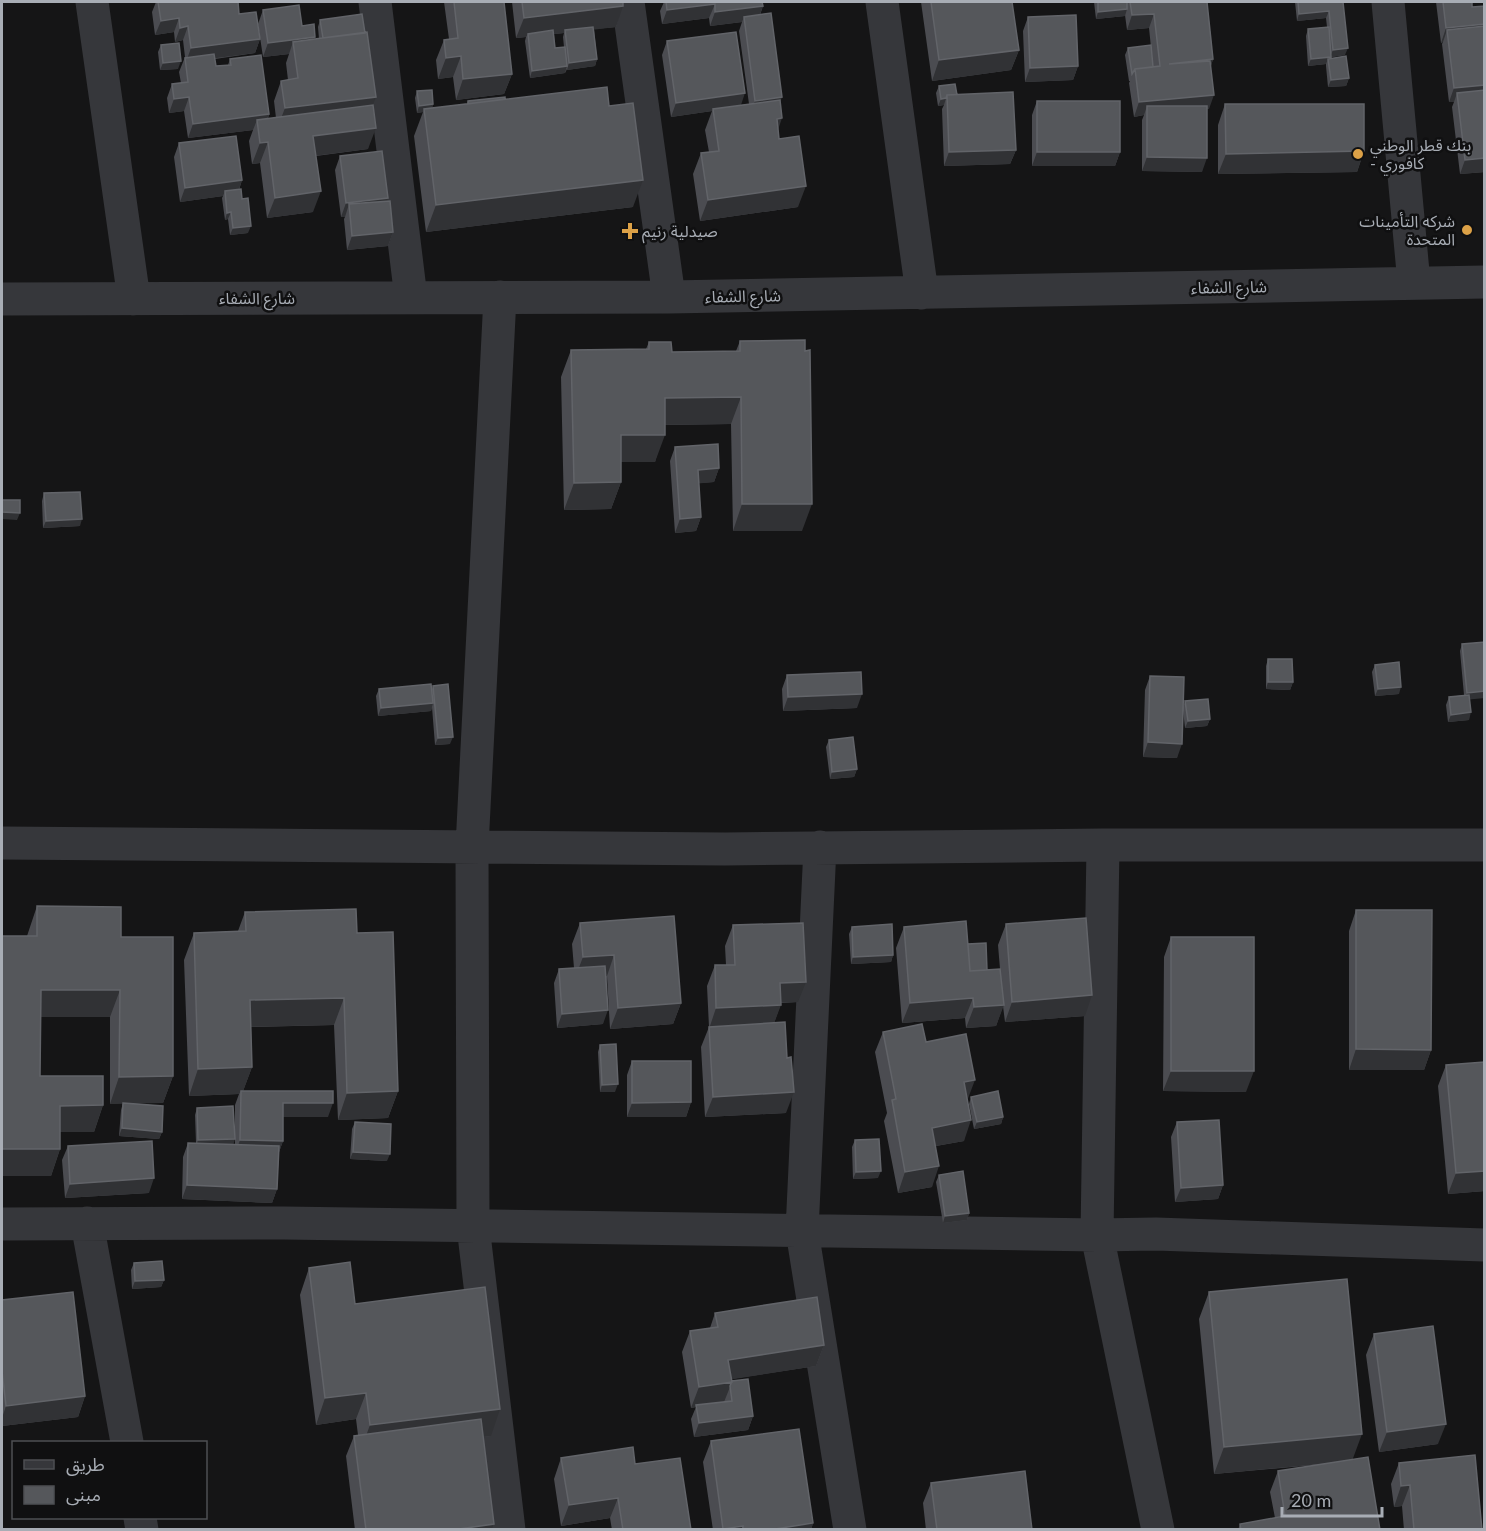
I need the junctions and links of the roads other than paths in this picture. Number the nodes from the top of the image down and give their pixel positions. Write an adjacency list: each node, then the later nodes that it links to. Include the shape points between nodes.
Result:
1 (92, 2): 11 (street)
2 (375, 2): 12 (street)
3 (628, 2): 10 (street)
4 (882, 2): 8 (street)
5 (1388, 2): 7 (street)
6 (1485, 282): 7 (street, شارع الشفاء)
7 (1414, 283): 8 (street, شارع الشفاء)
8 (922, 293): 10 (street, شارع الشفاء)
9 (500, 297): 10 (street, شارع الشفاء); 12 (street, شارع الشفاء); 17 (street)
10 (669, 297)
11 (134, 298): 12 (street, شارع الشفاء); 13 (street, شارع الشفاء)
12 (411, 298)
13 (2, 299)
14 (2, 843): 17 (street)
15 (1103, 845): 16 (street); 18 (street); 23 (street)
16 (1485, 845)
17 (472, 847): 18 (street); 21 (street)
18 (819, 847): 22 (street)
19 (87, 1223): 20 (street); 21 (street); 25 (street)
20 (2, 1224)
21 (473, 1226): 22 (street); 26 (street)
22 (802, 1231): 23 (street); 27 (street)
23 (1097, 1235): 24 (street); 28 (street)
24 (1485, 1245)
25 (127, 1441)
26 (509, 1530)
27 (850, 1530)
28 (1158, 1530)

